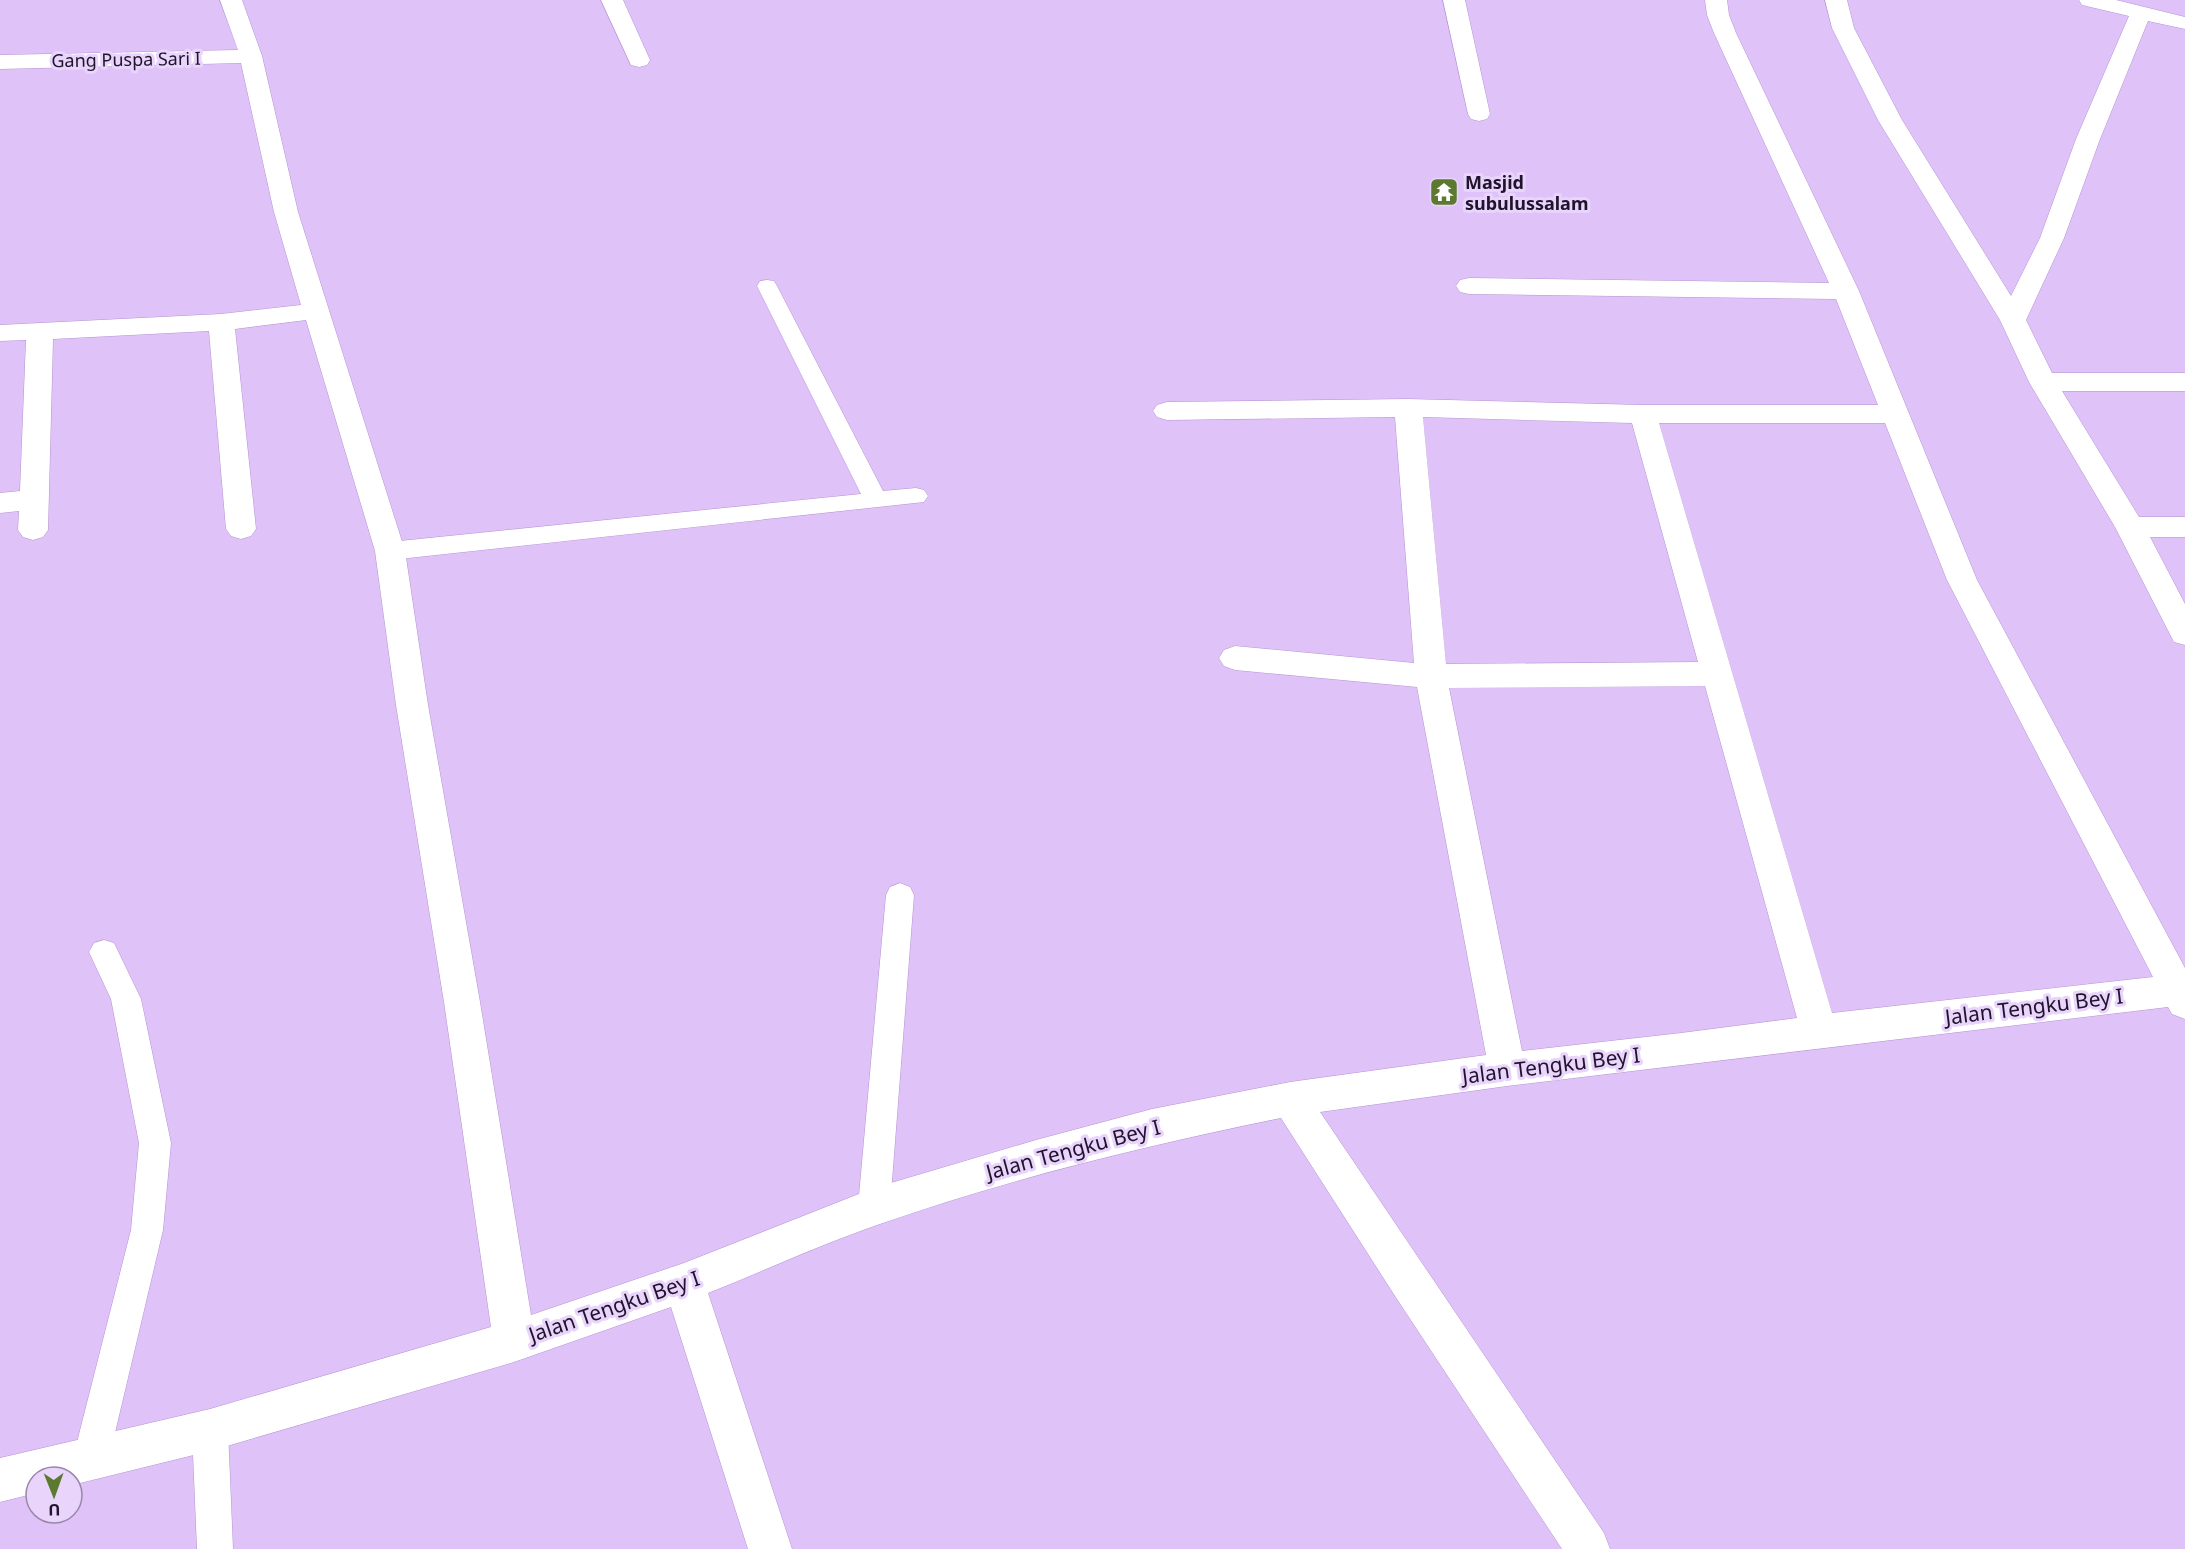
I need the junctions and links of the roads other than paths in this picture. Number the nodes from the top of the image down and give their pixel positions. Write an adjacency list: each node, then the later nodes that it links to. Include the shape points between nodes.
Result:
1 (231, 0): 9 (street)
2 (612, 0): 10 (street)
3 (1454, 0): 12 (street)
4 (1716, 0): 15 (street, via 1725,33)
5 (1836, 0): 17 (street, via 1843,28 1890,120)
6 (2090, 0): 7 (street)
7 (2141, 12): 8 (street); 17 (street, via 2052,238)
8 (2185, 23)
9 (251, 56): 11 (street, Gang Puspa Sari I); 16 (street, via 286,212)
10 (639, 60)
11 (0, 62)
12 (1479, 114)
13 (767, 286): 28 (lane)
14 (1469, 286): 15 (street)
15 (1846, 291): 26 (street)
16 (316, 311): 18 (street); 35 (street)
17 (2013, 321): 21 (street)
18 (221, 322): 19 (street); 33 (street)
19 (40, 331): 20 (street); 29 (street)
20 (0, 333)
21 (2043, 382): 22 (street); 31 (street)
22 (2185, 382)
23 (1408, 408): 24 (street); 25 (street); 39 (street)
24 (1167, 411)
25 (1643, 414): 26 (street); 38 (street)
26 (1896, 414): 42 (street, via 1962,580)
27 (916, 496): 28 (lane)
28 (876, 500): 35 (lane)
29 (34, 501): 30 (street); 34 (street)
30 (0, 503)
31 (2130, 527): 32 (street); 36 (street)
32 (2185, 527)
33 (241, 529)
34 (33, 530)
35 (390, 551): 48 (street)
36 (2185, 634)
37 (1235, 658): 39 (street)
38 (1717, 674): 39 (street); 43 (street)
39 (1431, 676): 44 (street)
40 (900, 895): 46 (lane)
41 (104, 952): 50 (lane, via 126,999 155,1143 147,1230)
42 (2182, 994): 43 (street, Jalan Tengku Bey I)
43 (1820, 1031): 44 (street, Jalan Tengku Bey I)
44 (1507, 1069): 45 (street, Jalan Tengku Bey I)
45 (1290, 1099): 46 (street, Jalan Tengku Bey I, via 1152,1127); 54 (street)
46 (874, 1207): 47 (street, Jalan Tengku Bey I)
47 (684, 1283): 48 (street, Jalan Tengku Bey I); 53 (street)
48 (514, 1341): 49 (street, Jalan Tengku Bey I)
49 (210, 1430): 50 (street, Jalan Tengku Bey I); 52 (lane)
50 (91, 1458): 51 (street, Jalan Tengku Bey I)
51 (0, 1480)
52 (214, 1549)
53 (770, 1549)
54 (1588, 1549)

